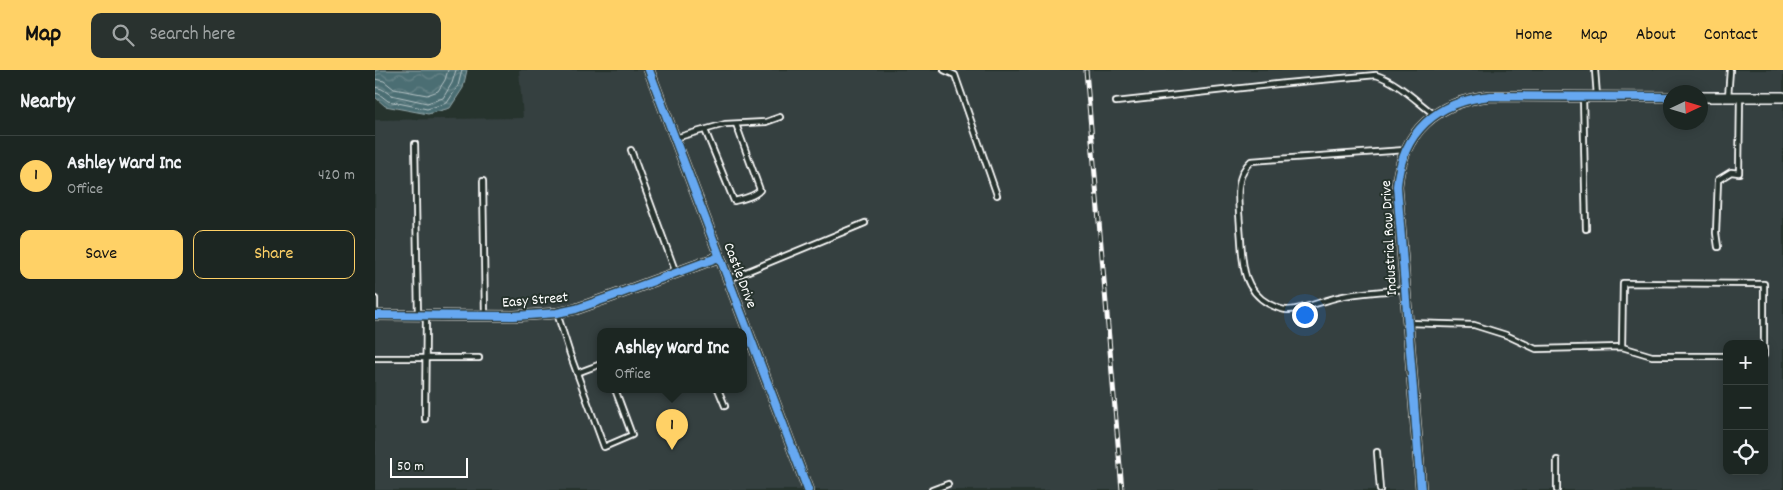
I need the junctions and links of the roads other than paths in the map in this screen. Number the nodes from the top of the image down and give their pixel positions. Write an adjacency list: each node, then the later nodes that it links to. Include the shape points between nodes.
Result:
1 (649, 70): 17 (street, Castle Drive)
2 (945, 70): 22 (lane, via 955,75)
3 (1595, 70): 6 (lane)
4 (1730, 70): 9 (lane)
5 (1583, 96): 6 (street, Industrial Row Drive); 13 (street, Industrial Row Drive, via 1476,97 1461,101); 24 (lane)
6 (1597, 96): 7 (street, Industrial Row Drive)
7 (1663, 97)
8 (1708, 97): 9 (street)
9 (1728, 97): 10 (street)
10 (1740, 97): 11 (street); 25 (lane, via 1739,173 1731,172 1718,180)
11 (1783, 97)
12 (1116, 102): 13 (lane, via 1376,76 1385,78)
13 (1435, 116): 20 (street, Industrial Row Drive, via 1423,125)
14 (780, 117): 15 (lane, via 767,122)
15 (736, 124): 16 (lane); 16 (lane, via 760,190 741,200 734,200)
16 (705, 130): 17 (lane)
17 (674, 138): 26 (street, Castle Drive)
18 (415, 144): 33 (lane)
19 (631, 150): 27 (lane)
20 (1405, 150): 29 (street, Industrial Row Drive, via 1397,186); 29 (lane, via 1251,161 1239,186 1246,281 1265,302 1288,310 1341,296)
21 (483, 181): 34 (lane)
22 (997, 195)
23 (865, 224): 28 (lane)
24 (1586, 229)
25 (1718, 247)
26 (719, 256): 27 (street, Easy Street); 28 (street, Castle Drive)
27 (676, 273): 31 (street, Easy Street)
28 (727, 279): 36 (street, Castle Drive)
29 (1404, 289): 35 (street, Industrial Row Drive)
30 (375, 299): 32 (lane)
31 (557, 313): 34 (street, Easy Street); 45 (lane)
32 (375, 315): 33 (street, Easy Street)
33 (422, 316): 34 (street, Easy Street); 41 (lane)
34 (485, 316)
35 (1407, 323): 39 (lane, via 1474,325 1536,349); 56 (street, Industrial Row Drive)
36 (742, 328)
37 (1764, 340): 39 (lane, via 1764,284 1623,283)
38 (748, 346): 53 (street, Castle Drive)
39 (1622, 347): 40 (lane, via 1652,356)
40 (1723, 356)
41 (426, 357): 42 (lane); 43 (lane); 49 (lane)
42 (375, 358)
43 (479, 358)
44 (597, 365): 45 (lane)
45 (577, 372): 46 (lane, via 604,447 632,435)
46 (616, 393)
47 (720, 393): 48 (lane)
48 (725, 406)
49 (425, 419)
50 (1377, 452): 55 (lane)
51 (1557, 460): 57 (lane)
52 (948, 484): 54 (lane)
53 (808, 490)
54 (932, 490)
55 (1380, 490)
56 (1421, 490)
57 (1557, 490)

